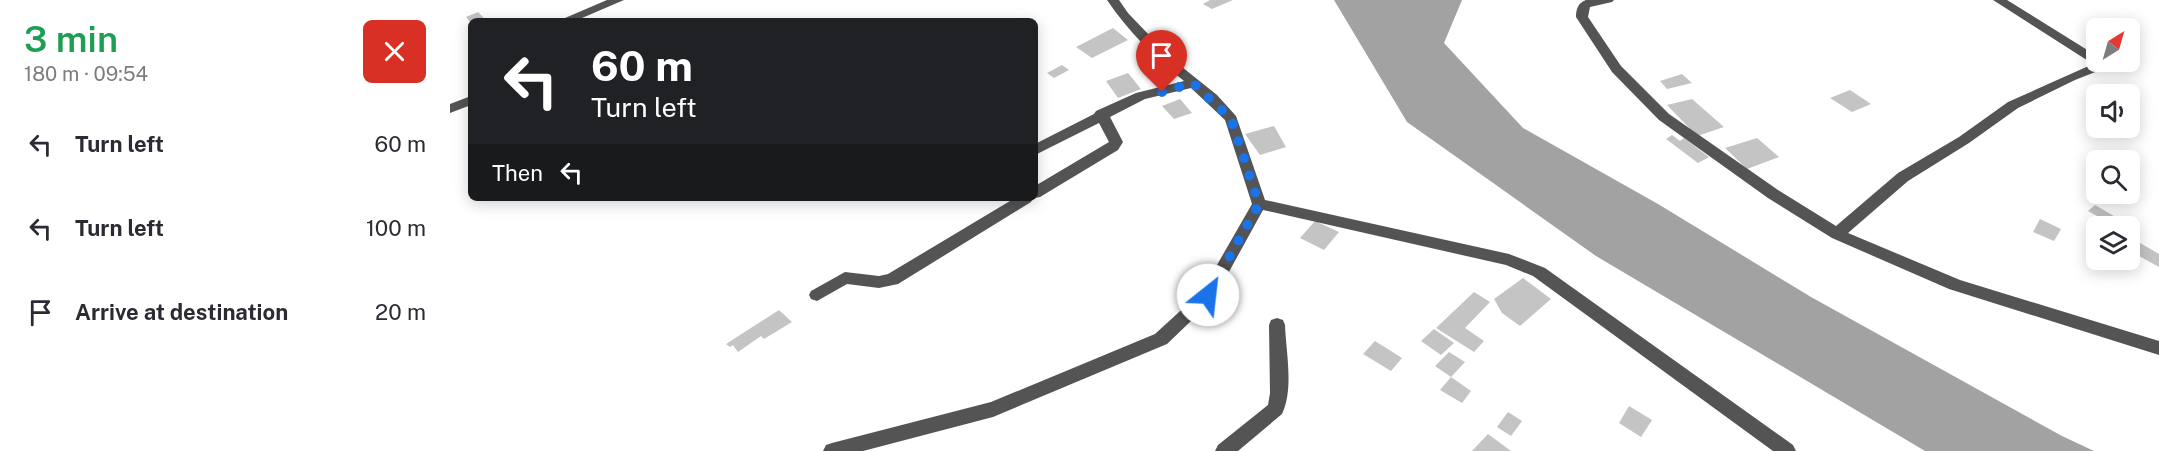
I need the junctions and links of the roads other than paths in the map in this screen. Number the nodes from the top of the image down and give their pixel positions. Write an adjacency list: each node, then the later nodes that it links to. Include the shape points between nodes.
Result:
1 (618, 0): 5 (street)
2 (1113, 0): 8 (street, via 1124,16)
3 (1608, 0): 16 (street, via 1586,4 1582,16 1616,69 1646,100 1709,150)
4 (1999, 0): 6 (street)
5 (572, 18)
6 (2086, 53)
7 (2086, 69): 16 (street, via 2013,105 1903,177)
8 (1193, 83): 11 (street, via 1141,96); 15 (street, via 1231,119)
9 (468, 101): 10 (street)
10 (450, 109)
11 (1101, 114): 12 (street); 13 (street, via 1116,142 1113,147)
12 (1038, 148)
13 (1038, 191)
14 (1021, 201): 17 (street, via 892,280 845,278)
15 (1259, 204): 20 (street, via 1208,295 1161,339 993,408); 22 (street, via 1509,260 1539,272)
16 (1837, 234): 19 (street, via 1954,285)
17 (817, 295)
18 (1277, 324): 21 (street, via 1280,393 1276,409)
19 (2159, 348)
20 (833, 451)
21 (1224, 451)
22 (1787, 451)

